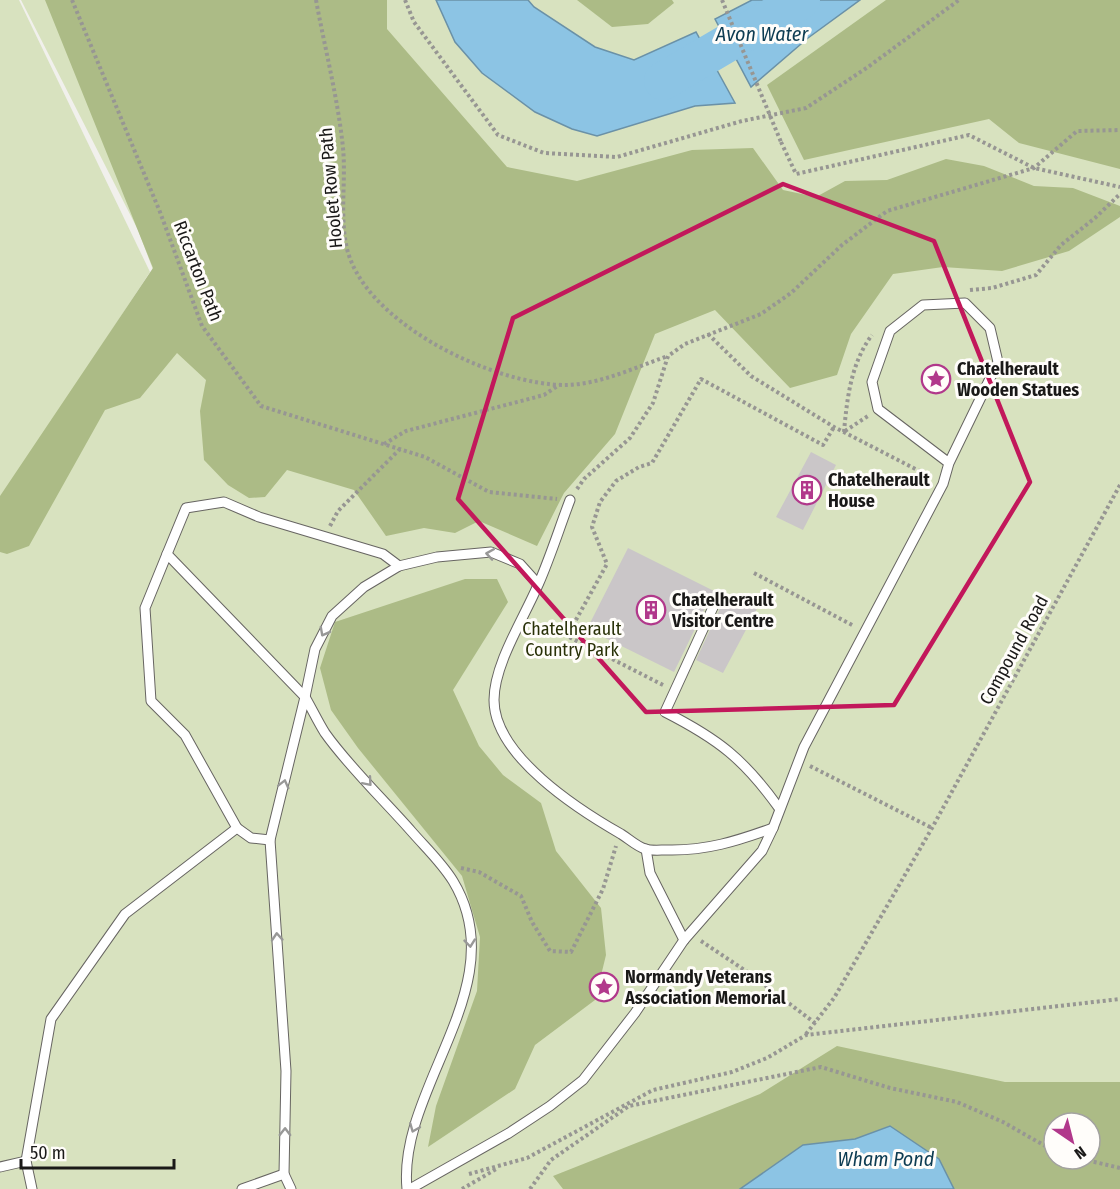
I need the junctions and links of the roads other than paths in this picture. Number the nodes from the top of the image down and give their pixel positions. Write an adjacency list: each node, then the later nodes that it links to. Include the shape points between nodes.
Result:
1 (949, 462): 1 (lane, via 998,362 990,328 965,303 923,305 890,331 872,382 878,409); 8 (lane, via 943,484 804,747)
2 (570, 500): 5 (lane)
3 (167, 554): 4 (lane, via 186,508 224,502 259,518 383,554); 7 (lane); 9 (lane, via 145,608 151,701 184,735)
4 (399, 566): 5 (lane, one-way to 4, via 520,564 490,552 437,557); 7 (lane, one-way to 7, via 364,587 332,616 315,648)
5 (538, 584): 12 (lane, via 497,677 494,702 501,723 533,771 557,792)
6 (715, 603): 8 (lane, via 665,712 708,734 754,773)
7 (306, 697): 11 (lane, one-way to 7); 20 (lane, one-way to 20, via 326,733 453,881 467,916 471,954 461,1010 410,1138 405,1168)
8 (779, 808): 10 (lane)
9 (237, 828): 11 (lane, via 251,838); 14 (lane, via 125,915 51,1019)
10 (773, 828): 12 (lane, via 729,845 692,850); 13 (lane, via 762,851)
11 (270, 840): 16 (lane, one-way to 11, via 286,1071)
12 (646, 849): 13 (lane, via 650,873)
13 (684, 940): 20 (lane, via 583,1080 509,1133)
14 (26, 1161): 15 (lane); 17 (lane)
15 (0, 1167)
16 (284, 1174): 18 (lane); 19 (lane)
17 (32, 1189)
18 (242, 1189)
19 (291, 1189)
20 (408, 1189)

